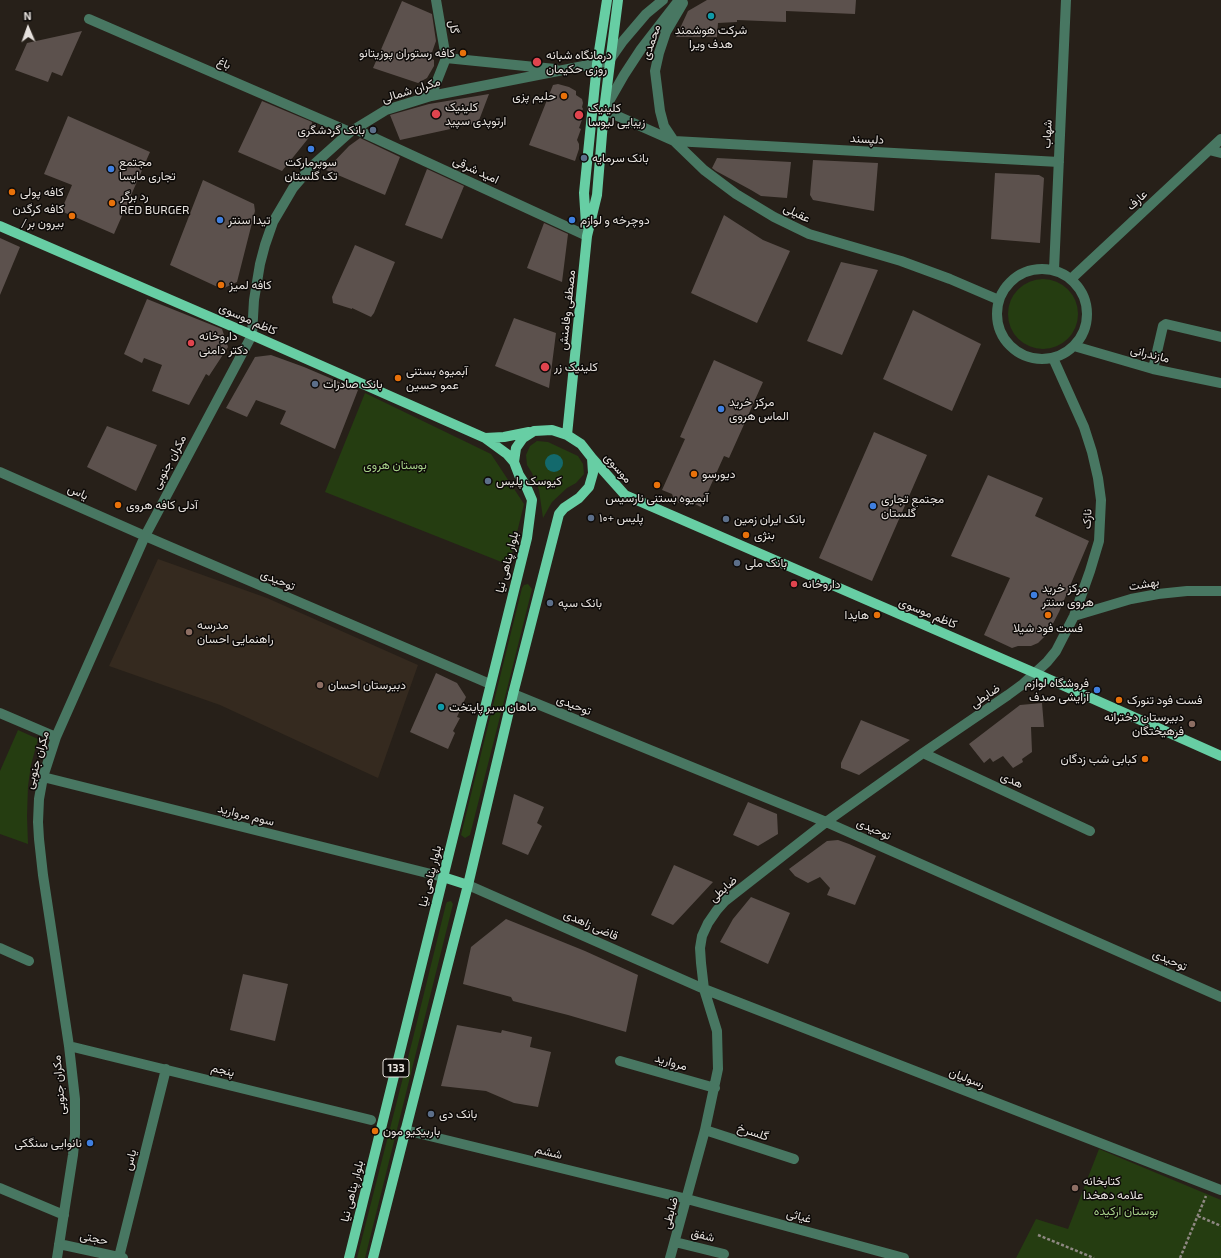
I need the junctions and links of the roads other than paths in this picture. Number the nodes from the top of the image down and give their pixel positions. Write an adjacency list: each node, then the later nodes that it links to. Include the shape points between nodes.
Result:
1 (436, 0): 11 (street, گل)
2 (606, 0): 13 (main road, مصطفی وفامنش)
3 (618, 0): 8 (main road, مصطفی وفامنش)
4 (663, 0): 10 (street, via 646,14)
5 (679, 0): 16 (street, محمدی, via 641,49)
6 (684, 0): 19 (street, محمدی, via 666,32 656,71 660,111 664,126)
7 (1066, 0): 22 (street, شهاب)
8 (616, 11): 10 (street, via 618,30); 12 (main road, مصطفی وفامنش)
9 (88, 18): 17 (street, باغ)
10 (623, 41): 12 (street)
11 (446, 58): 14 (street); 15 (street)
12 (609, 62): 13 (street, مکران شمالی); 16 (main road, مصطفی وفامنش)
13 (597, 64): 14 (street, مکران شمالی); 24 (main road, مصطفی وفامنش, via 584,193)
14 (566, 71): 15 (street, مکران شمالی)
15 (431, 96): 17 (street, مکران شمالی, via 386,110)
16 (604, 110): 19 (street, عقیلی); 24 (main road, مصطفی وفامنش, via 596,195)
17 (352, 130): 24 (street, امید شرقی); 28 (street, مکران شمالی, via 293,188 273,222 260,264)
18 (1221, 139): 20 (street, عارف)
19 (674, 141): 22 (street, دلپسند); 27 (street, عقیلی, via 704,170 736,194 809,234 900,261)
20 (1209, 150): 21 (street); 26 (street, عارف)
21 (1221, 153)
22 (1059, 162): 25 (street, شهاب)
23 (0, 226): 28 (main road, کاظم موسوی)
24 (587, 236): 35 (main road, مصطفی وفامنش)
25 (1054, 270): 26 (street); 27 (street, via 1040,268 1027,271 1005,288)
26 (1071, 279): 30 (street, via 1081,290 1087,304 1087,320 1083,334)
27 (999, 300): 31 (street, via 999,329 1006,341 1016,351 1030,357)
28 (252, 335): 36 (main road, کاظم موسوی); 41 (street, مکران جنوبی)
29 (1221, 337): 32 (street, via 1166,324 1162,329)
30 (1074, 346): 31 (street); 32 (street, مازندرانی)
31 (1053, 358): 43 (street, نازک, via 1086,433 1097,472 1101,500 1099,542)
32 (1154, 368): 33 (street, مازندرانی)
33 (1221, 383)
34 (534, 431): 35 (main road, via 552,430); 36 (main road); 38 (main road, via 523,438 516,448)
35 (567, 435): 37 (main road, موسوی, via 581,444)
36 (485, 438): 38 (main road)
37 (592, 458): 40 (main road, موسوی); 46 (main road, 133, via 593,473 589,487 559,514)
38 (514, 462): 45 (main road, بلوار پناهی نیا / 133, via 532,500 527,538)
39 (0, 472): 41 (street, یاس)
40 (625, 495): 44 (main road, کاظم موسوی)
41 (145, 536): 45 (street, توحیدی); 48 (street, مکران جنوبی)
42 (1221, 591): 43 (street, بهشت, via 1158,594 1131,599)
43 (1074, 616): 44 (street, نازک, via 1056,651)
44 (1035, 673): 49 (street, ضابطی, via 1008,695); 50 (main road, کاظم موسوی)
45 (490, 684): 54 (main road, بلوار پناهی نیا / 133)
46 (513, 694): 52 (street, توحیدی); 55 (main road, 133)
47 (0, 713): 48 (street)
48 (56, 737): 51 (street, مکران جنوبی)
49 (923, 753): 52 (street, ضابطی); 53 (street, هدی)
50 (1221, 756)
51 (43, 778): 54 (street, سوم مروارید); 60 (street, مکران جنوبی, via 39,799 39,839)
52 (826, 822): 58 (street, ضابطی, via 717,910 702,936 700,948); 59 (street, توحیدی)
53 (1090, 831)
54 (443, 878): 55 (main road); 77 (main road, بلوار پناهی نیا / 133)
55 (468, 885): 58 (street, قاضی زاهدی); 65 (main road, 133)
56 (0, 948): 57 (street)
57 (29, 961)
58 (704, 989): 63 (street, ضابطی, via 717,1031 718,1069); 69 (street, رسولیان)
59 (1221, 997)
60 (69, 1046): 62 (street, پنجم); 71 (street, مکران جنوبی, via 75,1099 75,1134)
61 (620, 1061): 63 (street, مروارید)
62 (166, 1069): 64 (street, پنجم); 76 (street, یاس)
63 (715, 1088): 66 (street, ضابطی)
64 (371, 1120)
65 (405, 1130): 70 (street, ششم); 78 (main road, 133)
66 (705, 1130): 67 (street, گلسرخ); 70 (street, ضابطی)
67 (794, 1159)
68 (0, 1188): 71 (street)
69 (1221, 1190)
70 (687, 1199): 72 (street, ضابطی); 80 (street, غیاثی)
71 (64, 1215): 73 (street, مکران جنوبی)
72 (675, 1242): 74 (street, شفق); 79 (street, ضابطی)
73 (59, 1244): 75 (street, مکران جنوبی); 76 (street, حجتی)
74 (724, 1254)
75 (57, 1258)
76 (121, 1258)
77 (349, 1258)
78 (373, 1258)
79 (670, 1258)
80 (904, 1258)

